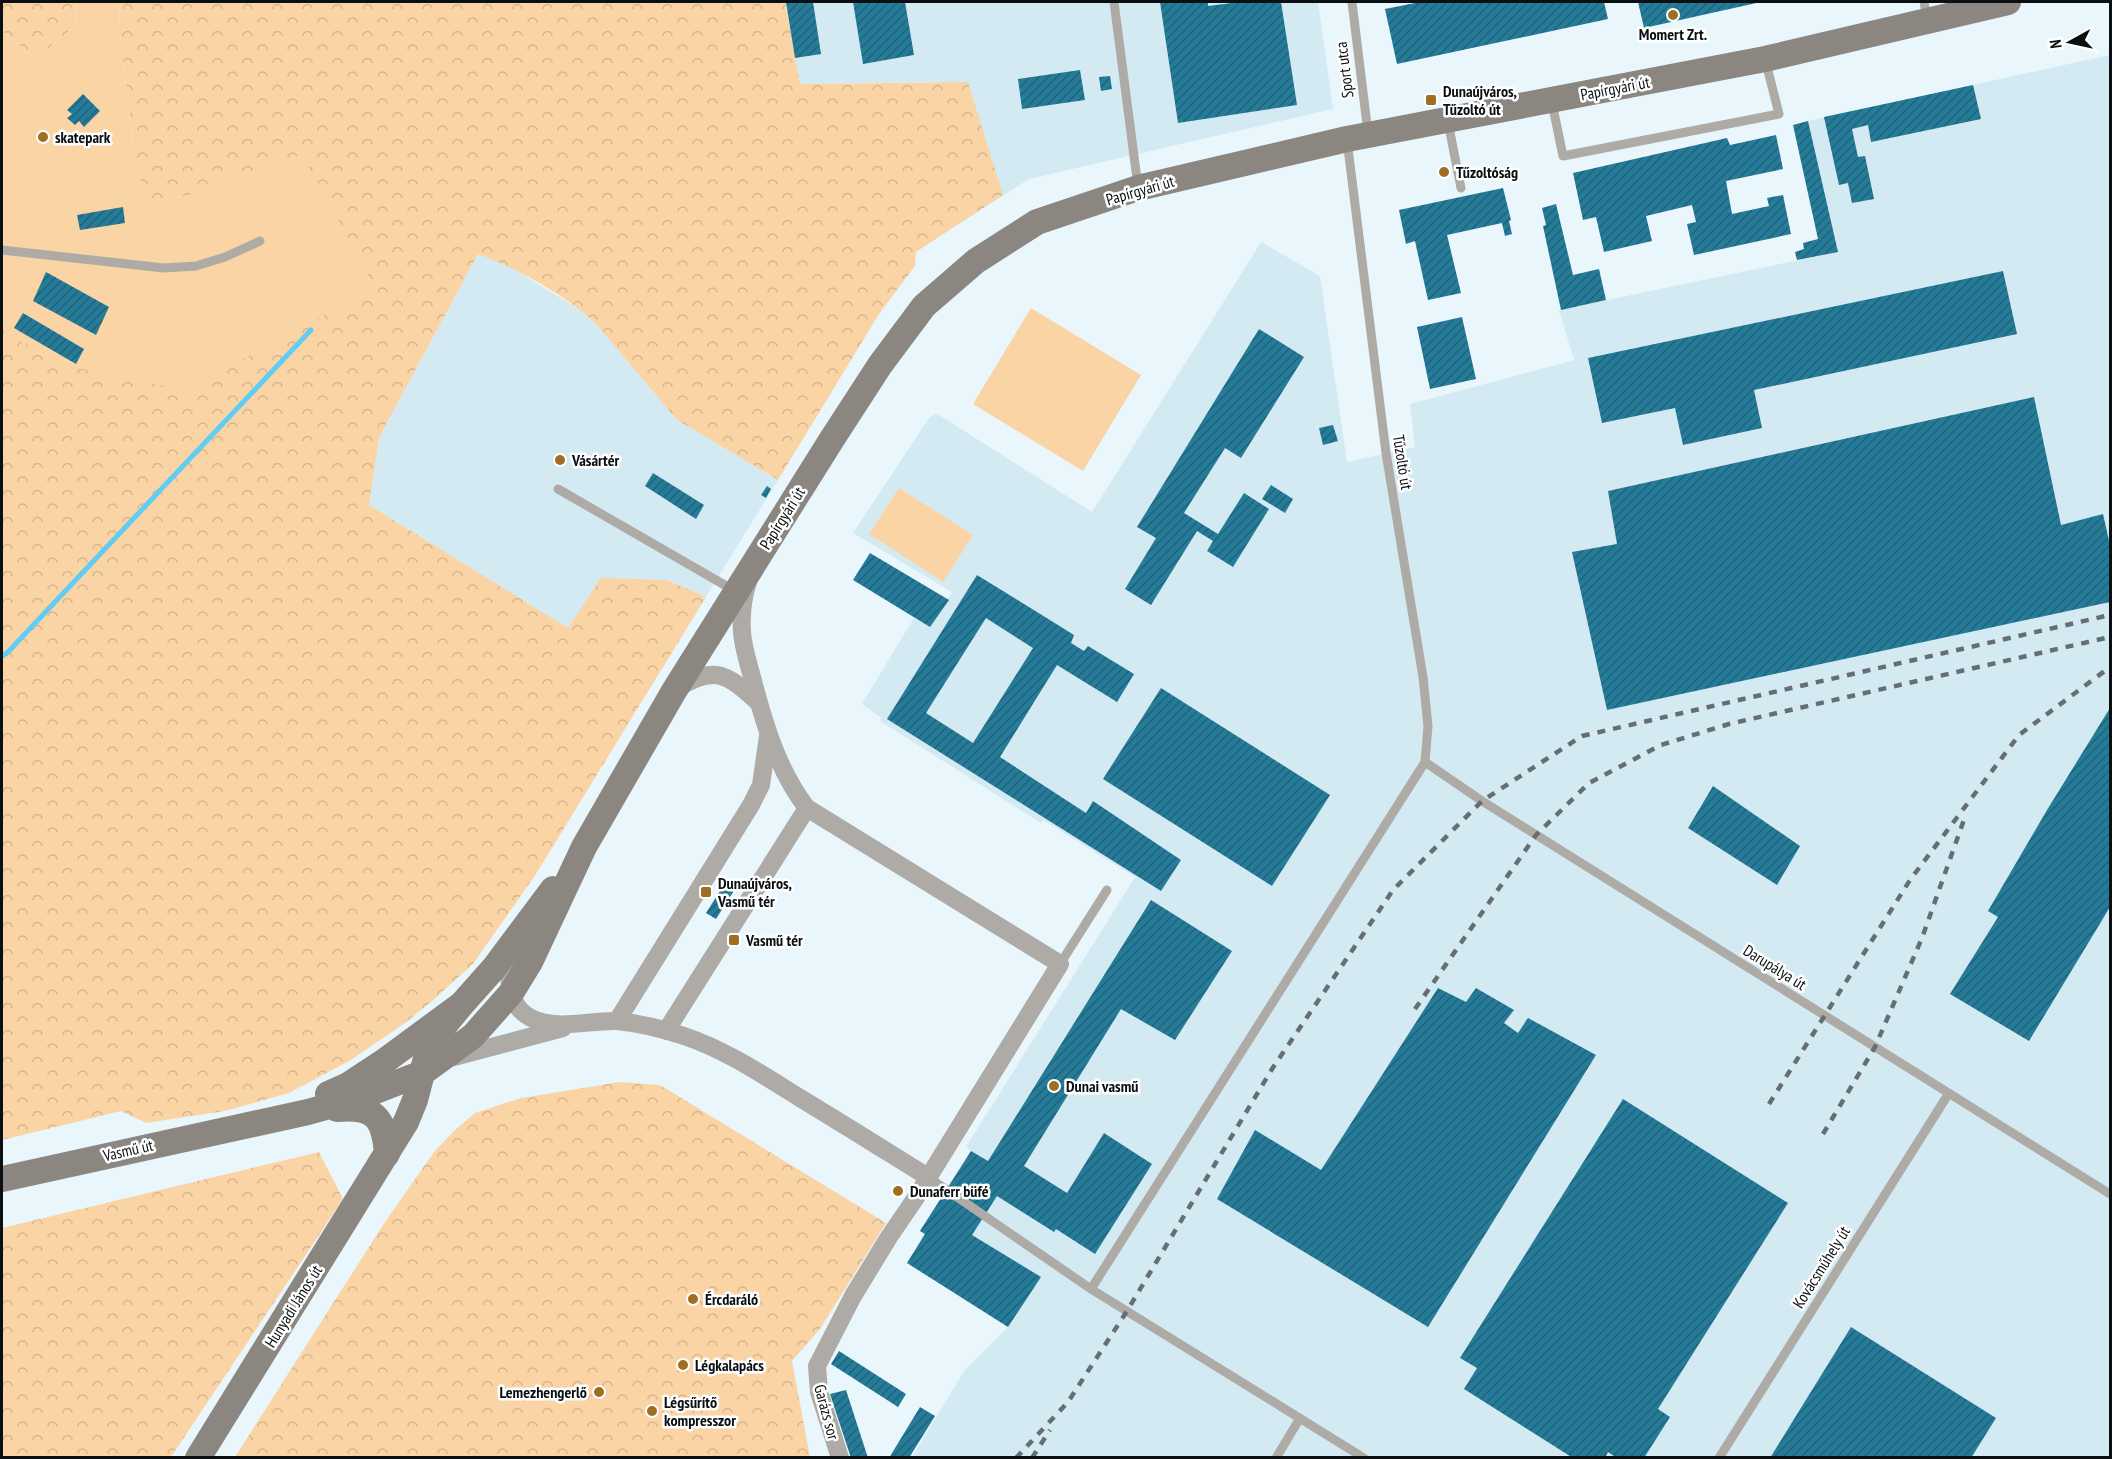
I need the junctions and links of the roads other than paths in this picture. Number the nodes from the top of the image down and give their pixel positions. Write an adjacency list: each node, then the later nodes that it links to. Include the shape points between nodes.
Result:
1 (1114, 2): 10 (lane)
2 (1352, 2): 8 (lane, Sport utca)
3 (2008, 2): 4 (street, Papírgyári út)
4 (1925, 11): 5 (street, Papírgyári út)
5 (1765, 59): 6 (street, Papírgyári út); 6 (lane, via 1779,114 1563,156)
6 (1551, 100): 7 (street, Papírgyári út)
7 (1447, 119): 8 (street, Papírgyári út); 11 (lane)
8 (1358, 136): 9 (lane, Sport utca); 10 (street, Papírgyári út)
9 (1350, 167): 20 (lane, Tűzoltó út, via 1386,453 1423,677 1428,726)
10 (1138, 188): 15 (street, Papírgyári út, via 1037,222 976,261 924,306 880,365)
11 (1461, 188)
12 (260, 241): 13 (lane, via 196,266 164,268)
13 (2, 250)
14 (558, 489): 16 (lane)
15 (753, 564): 16 (street, Papírgyári út); 18 (street, via 745,592 742,632)
16 (737, 592): 17 (street, Papírgyári út)
17 (674, 691): 18 (street, via 697,676 712,674 739,685); 22 (street, Papírgyári út)
18 (759, 703): 19 (street)
19 (768, 731): 21 (street, via 794,790); 28 (street, via 761,785 751,806)
20 (1425, 762): 32 (lane, Darupálya út); 39 (lane)
21 (807, 808): 25 (street); 30 (street)
22 (584, 847): 24 (street); 26 (street, via 530,962)
23 (1107, 890): 25 (lane)
24 (534, 914): 26 (street, via 514,954 509,975); 27 (street)
25 (1060, 964): 36 (street)
26 (511, 993): 29 (street, via 530,1018); 31 (street, via 473,1036)
27 (462, 1004): 31 (street, via 430,1043); 34 (street, via 348,1085)
28 (617, 1021): 29 (street); 30 (street)
29 (580, 1024): 31 (street, via 479,1048)
30 (666, 1031): 36 (street, via 739,1060)
31 (422, 1073): 33 (street); 35 (street, Hunyadi János út, via 406,1122)
32 (1949, 1093): 38 (lane, Darupálya út); 45 (lane, Kovácsműhely út)
33 (309, 1112): 34 (street); 35 (street, via 362,1109 372,1113 385,1132)
34 (255, 1122): 37 (street, Vasmű út)
35 (387, 1154): 41 (street, Hunyadi János út)
36 (928, 1177): 39 (lane); 42 (street, Garázs sor, via 853,1296 816,1366 819,1392)
37 (2, 1179)
38 (2110, 1194)
39 (1091, 1289): 40 (lane)
40 (1300, 1418): 43 (lane); 44 (lane)
41 (198, 1458)
42 (840, 1458)
43 (1276, 1458)
44 (1364, 1458)
45 (1719, 1458)

